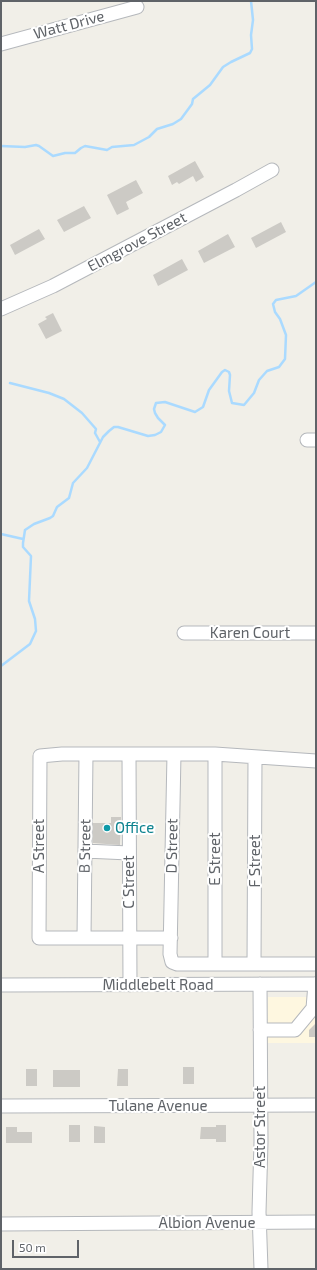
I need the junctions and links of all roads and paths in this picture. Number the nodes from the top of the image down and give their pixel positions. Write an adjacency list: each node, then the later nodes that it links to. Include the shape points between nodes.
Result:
1 (138, 8): 2 (street, Watt Drive)
2 (1, 44)
3 (272, 170): 4 (street, Elmgrove Street, via 53,286)
4 (1, 309)
5 (184, 633): 6 (street, Karen Court)
6 (316, 633)
7 (86, 754): 8 (street); 13 (street, B Street); 15 (street, A Street, via 40,756 39,938)
8 (129, 754): 9 (street); 14 (street, C Street)
9 (174, 754): 10 (street); 17 (street, D Street)
10 (215, 754): 11 (street); 18 (street, E Street)
11 (255, 757): 12 (street); 19 (street, F Street)
12 (316, 761)
13 (85, 851): 14 (street); 15 (street, B Street)
14 (129, 853): 16 (street, C Street)
15 (84, 938): 16 (street, A Street)
16 (129, 938): 17 (street, A Street); 24 (street, C Street)
17 (171, 938): 18 (street, D Street, via 172,962)
18 (215, 964): 19 (street)
19 (254, 964): 20 (street)
20 (316, 964)
21 (260, 984): 22 (street, Middlebelt Road); 24 (street, Middlebelt Road); 25 (street, Astor Street)
22 (315, 984): 25 (street, via 313,1008 295,1030)
23 (1, 985): 24 (street, Middlebelt Road)
24 (130, 985)
25 (260, 1030): 26 (street, Astor Street)
26 (260, 1105): 27 (street, Tulane Avenue); 28 (street, Tulane Avenue); 30 (street, Astor Street)
27 (316, 1105)
28 (1, 1106)
29 (316, 1222): 30 (street, Albion Avenue)
30 (260, 1223): 31 (street, Albion Avenue); 32 (street, Astor Street)
31 (1, 1224)
32 (261, 1269)

